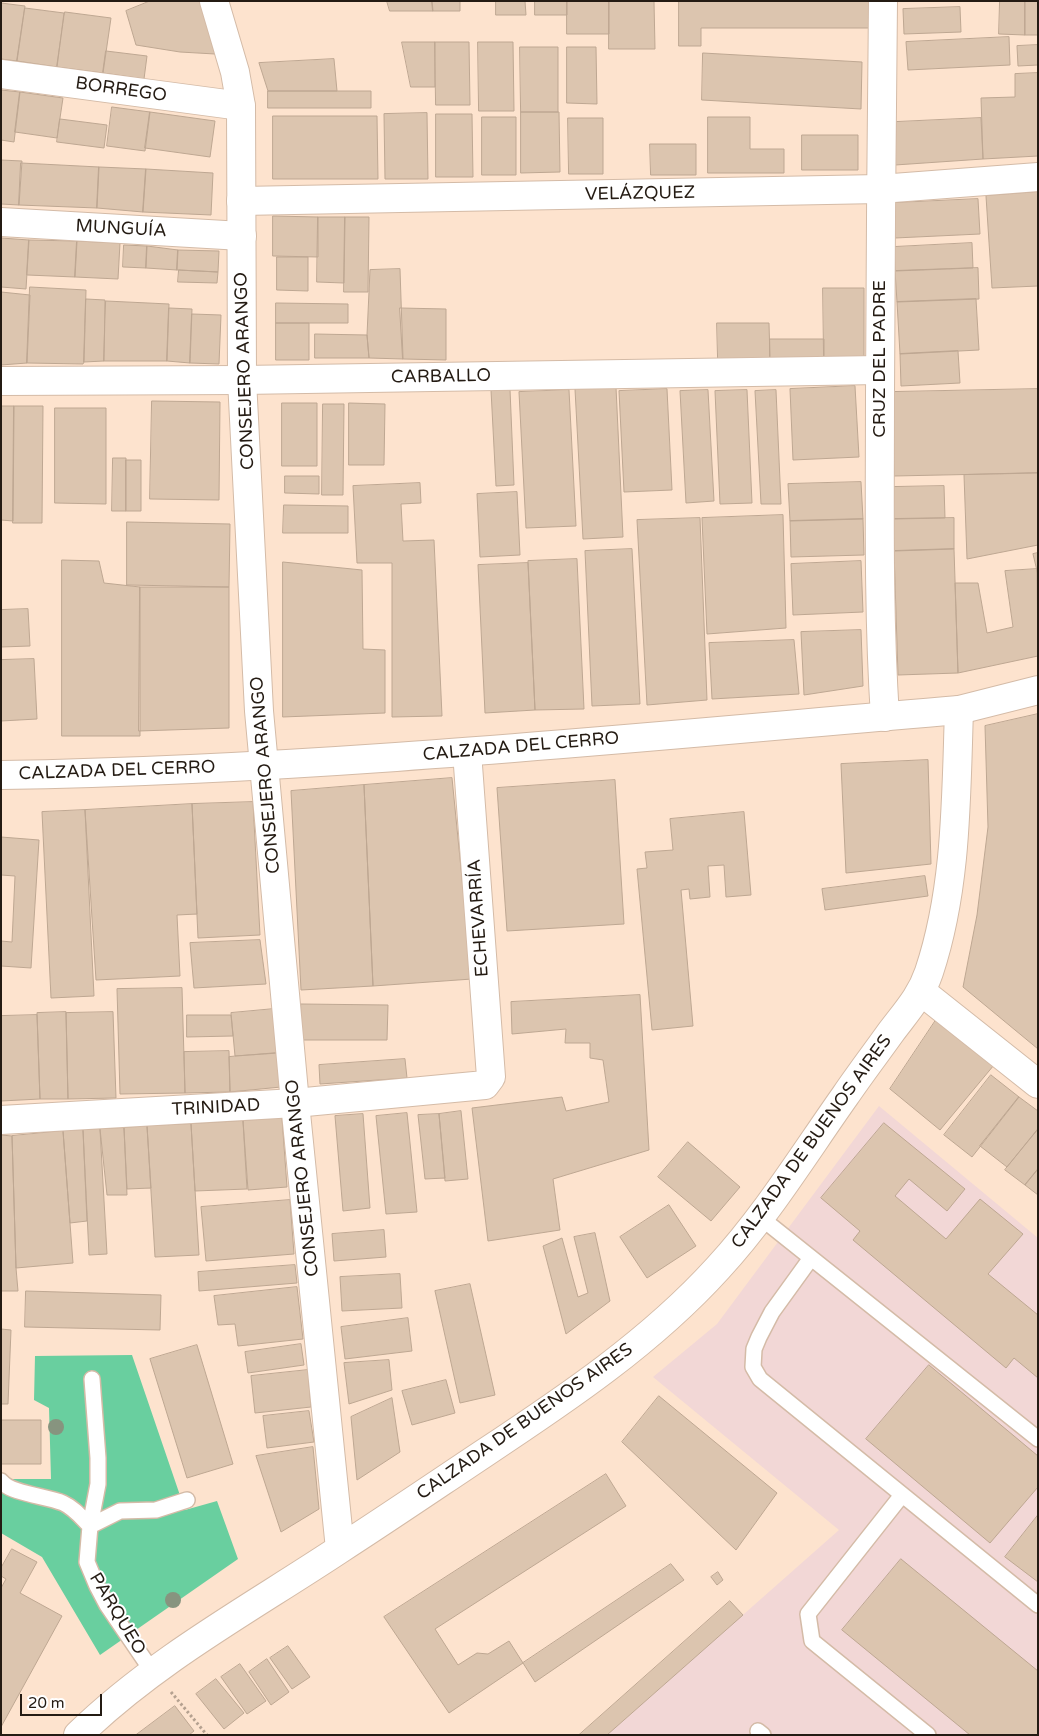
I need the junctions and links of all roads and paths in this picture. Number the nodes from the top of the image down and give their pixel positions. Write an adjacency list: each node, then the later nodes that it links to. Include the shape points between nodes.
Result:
1 (214, 1): 4 (street, CONSEJERO ARANGO, via 235,72)
2 (883, 1): 6 (street, CRUZ DEL PADRE)
3 (1, 74): 4 (street, BORREGO)
4 (241, 106): 7 (street, CONSEJERO ARANGO)
5 (1038, 176): 6 (street, VELÁZQUEZ)
6 (880, 189): 7 (street, VELÁZQUEZ); 10 (street, CRUZ DEL PADRE)
7 (241, 201): 9 (street, CONSEJERO ARANGO)
8 (1, 222): 9 (street, MUNGUÍA)
9 (242, 236): 11 (street, CONSEJERO ARANGO)
10 (880, 370): 11 (street, CARBALLO); 15 (street, CRUZ DEL PADRE)
11 (242, 380): 12 (street, CARBALLO); 17 (street, CONSEJERO ARANGO)
12 (1, 381)
13 (1038, 690): 14 (street, CALZADA DEL CERRO)
14 (958, 710): 15 (street, CALZADA DEL CERRO); 19 (street, CALZADA DE BUENOS AIRES, via 951,865 940,928)
15 (885, 716): 16 (street, CALZADA DEL CERRO)
16 (467, 752): 17 (street, CALZADA DEL CERRO); 20 (street, ECHEVARRÍA)
17 (264, 765): 18 (street, CALZADA DEL CERRO); 22 (street, CONSEJERO ARANGO)
18 (1, 775)
19 (922, 992): 21 (street); 24 (street, CALZADA DE BUENOS AIRES, via 857,1078)
20 (489, 1082): 22 (street, TRINIDAD, via 485,1086)
21 (1038, 1084)
22 (295, 1103): 23 (street, TRINIDAD); 32 (street, CONSEJERO ARANGO)
23 (1, 1120)
24 (760, 1218): 25 (lane); 32 (street, CALZADA DE BUENOS AIRES, via 719,1268 647,1337 545,1413)
25 (811, 1258): 27 (lane); 29 (lane, via 772,1312 754,1349 753,1367 760,1379)
26 (92, 1379): 31 (lane, PARQUEO, via 98,1484)
27 (1038, 1439)
28 (1, 1480): 31 (lane, via 10,1488 64,1504)
29 (902, 1494): 33 (lane); 37 (lane, via 808,1614 812,1641)
30 (187, 1500): 31 (lane, via 156,1510 120,1511)
31 (90, 1526): 34 (lane, PARQUEO, via 87,1562 97,1586)
32 (340, 1549): 34 (street, CALZADA DE BUENOS AIRES)
33 (1038, 1605)
34 (152, 1671): 35 (street, CALZADA DE BUENOS AIRES); 36 (path)
35 (78, 1735)
36 (207, 1735)
37 (928, 1735)

